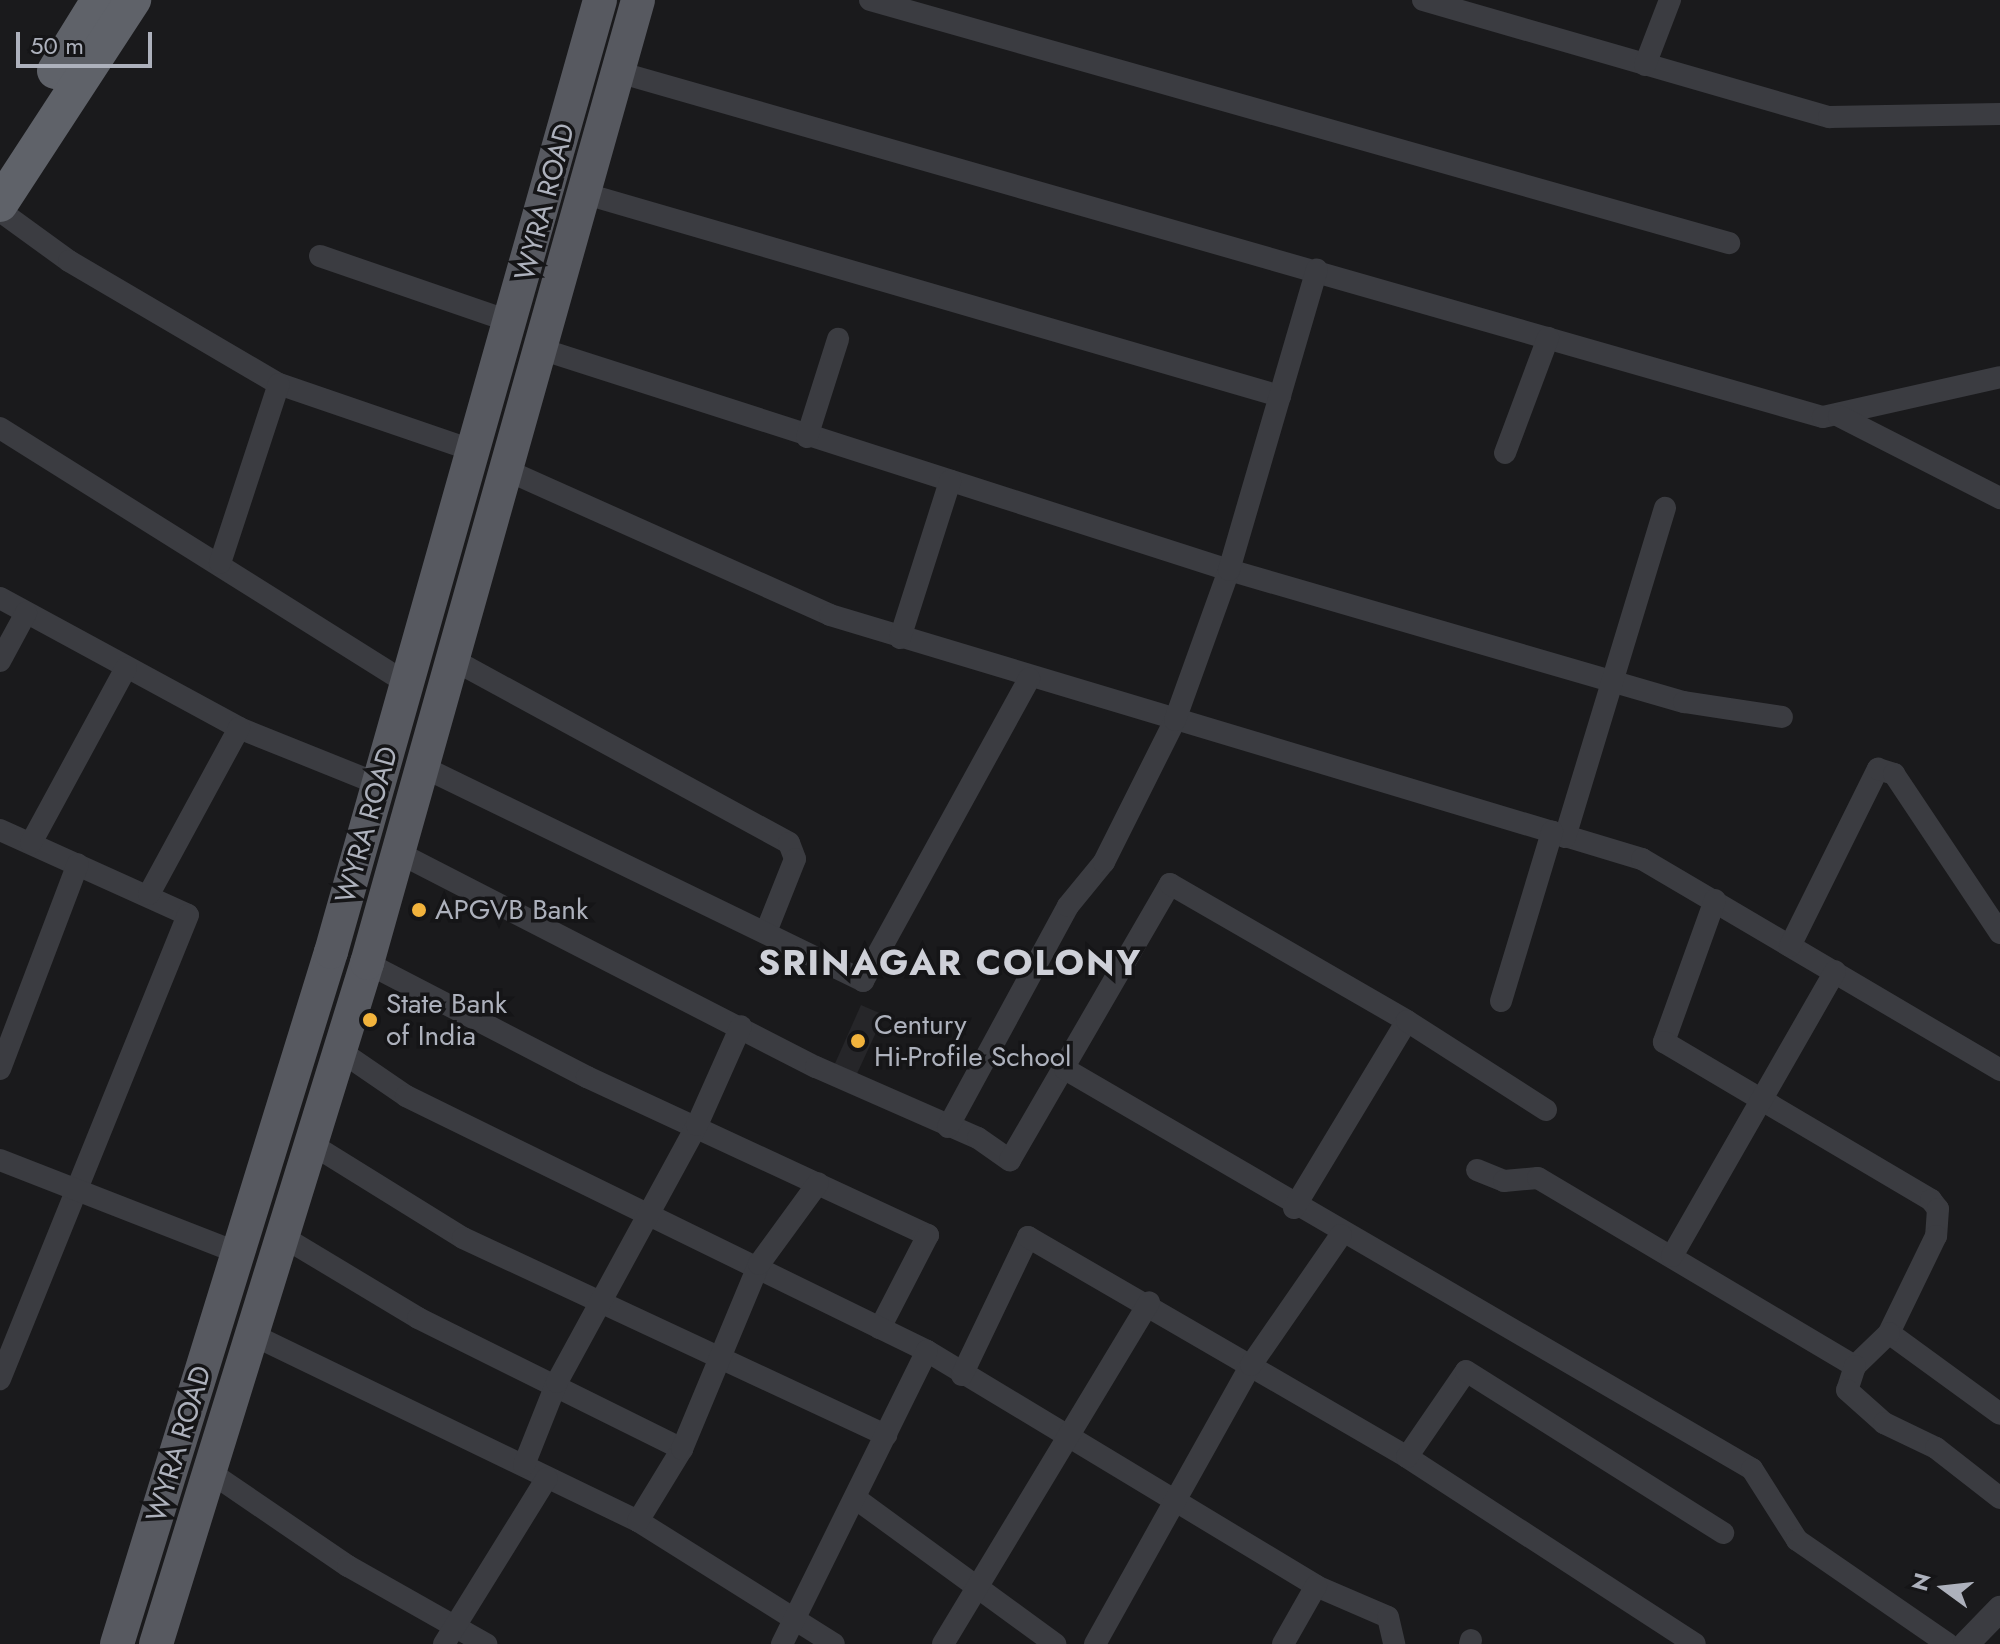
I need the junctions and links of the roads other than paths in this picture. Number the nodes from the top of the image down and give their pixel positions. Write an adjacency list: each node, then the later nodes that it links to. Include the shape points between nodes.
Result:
1 (91, 0): 9 (street)
2 (99, 0): 9 (highway)
3 (133, 0): 13 (highway)
4 (600, 0): 21 (main road, WYRA ROAD)
5 (638, 0): 11 (main road, WYRA ROAD)
6 (870, 0): 18 (street)
7 (1423, 0): 10 (street)
8 (1670, 0): 10 (street)
9 (79, 34): 13 (street); 14 (highway)
10 (1645, 65): 12 (street, via 1829,117)
11 (618, 72): 15 (main road, WYRA ROAD); 20 (street)
12 (2000, 114)
13 (54, 116): 16 (highway)
14 (0, 157)
15 (586, 194): 24 (main road, WYRA ROAD); 27 (street)
16 (0, 204)
17 (0, 211): 26 (street, via 69,261)
18 (1729, 243)
19 (320, 256): 21 (street)
20 (1317, 270): 22 (street); 27 (street)
21 (512, 322): 28 (main road, WYRA ROAD)
22 (1548, 338): 29 (street); 34 (street)
23 (838, 339): 32 (street)
24 (544, 350): 30 (main road, WYRA ROAD); 32 (street)
25 (2000, 377): 29 (street, via 1928,388)
26 (279, 384): 33 (street); 39 (street)
27 (1280, 396): 40 (street)
28 (484, 411): 30 (main road); 33 (main road, WYRA ROAD)
29 (1839, 416): 37 (street)
30 (522, 424): 35 (main road, WYRA ROAD)
31 (0, 428): 39 (street)
32 (807, 437): 36 (street)
33 (472, 450): 49 (main road, WYRA ROAD)
34 (1505, 453)
35 (504, 469): 43 (street, via 830,615); 44 (main road, WYRA ROAD)
36 (950, 481): 40 (street); 43 (street)
37 (2000, 498)
38 (1665, 508): 48 (street)
39 (220, 563): 49 (street)
40 (1229, 570): 48 (street); 51 (street)
41 (0, 598): 42 (street)
42 (26, 613): 45 (street); 46 (street)
43 (900, 638): 47 (street)
44 (450, 658): 53 (main road, WYRA ROAD); 64 (street, via 789,843 795,859)
45 (0, 661)
46 (126, 668): 52 (street); 57 (street)
47 (1029, 679): 51 (street); 64 (street, via 863,981)
48 (1610, 681): 50 (street, via 1684,702); 56 (street)
49 (405, 682): 54 (main road, WYRA ROAD)
50 (1782, 717)
51 (1175, 720): 56 (street); 79 (street, via 1104,862 1068,906)
52 (239, 728): 54 (street); 60 (street)
53 (419, 765): 58 (main road, WYRA ROAD); 64 (street)
54 (376, 783): 62 (main road, WYRA ROAD)
55 (0, 830): 57 (street)
56 (1559, 834): 61 (street, via 1642,859); 69 (street)
57 (31, 843): 59 (street)
58 (397, 852): 63 (main road, WYRA ROAD); 71 (street)
59 (78, 864): 60 (street); 73 (street)
60 (149, 894): 84 (street, via 188,915)
61 (1715, 900): 66 (street); 76 (street, via 1664,1042)
62 (342, 908): 63 (main road); 89 (main road, WYRA ROAD)
63 (378, 921): 67 (main road, WYRA ROAD)
64 (766, 932)
65 (2000, 933): 66 (street, via 1894,774 1878,769)
66 (1790, 946): 68 (street)
67 (367, 963): 72 (main road, WYRA ROAD); 78 (street)
68 (1835, 971): 75 (street); 76 (street)
69 (1501, 1001)
70 (1407, 1021): 74 (street, via 1170,884); 77 (street); 85 (street)
71 (741, 1026): 78 (street); 79 (street)
72 (336, 1048): 80 (main road, WYRA ROAD); 86 (street, via 406,1096)
73 (0, 1069)
74 (1065, 1069): 79 (street, via 1010,1160); 85 (street)
75 (2000, 1070)
76 (1765, 1096): 90 (street); 95 (street, via 1938,1209 1936,1236)
77 (1546, 1110)
78 (697, 1125): 83 (street); 86 (street)
79 (948, 1127)
80 (313, 1145): 87 (main road, WYRA ROAD); 92 (street, via 463,1238)
81 (0, 1160): 84 (street)
82 (1477, 1170): 90 (street, via 1504,1181 1538,1178)
83 (818, 1183): 91 (street); 94 (street, via 928,1235)
84 (77, 1194): 89 (street); 102 (street)
85 (1294, 1208): 88 (street)
86 (645, 1213): 91 (street); 92 (street)
87 (280, 1235): 96 (main road, WYRA ROAD); 103 (street, via 418,1318)
88 (1341, 1235): 99 (street); 135 (street, via 1752,1469 1797,1540)
89 (234, 1251): 104 (main road, WYRA ROAD)
90 (1672, 1256): 100 (street)
91 (759, 1264): 94 (street); 98 (street)
92 (597, 1300): 98 (street); 103 (street)
93 (1149, 1302): 99 (street); 101 (street, via 1028,1237); 108 (street)
94 (880, 1328): 97 (street)
95 (1889, 1333): 100 (street); 106 (street)
96 (251, 1334): 105 (main road, WYRA ROAD); 111 (street)
97 (927, 1351): 101 (street); 107 (street)
98 (720, 1356): 107 (street); 109 (street)
99 (1251, 1365): 110 (street); 116 (street)
100 (1855, 1366): 115 (street, via 1847,1390 1874,1415 1911,1442 1936,1448)
101 (962, 1375): 108 (street)
102 (0, 1379)
103 (557, 1382): 109 (street); 111 (street)
104 (193, 1401): 105 (main road); 125 (main road, WYRA ROAD)
105 (227, 1414): 112 (main road, WYRA ROAD)
106 (2000, 1414)
107 (886, 1435): 114 (street)
108 (1065, 1439): 116 (street); 120 (street)
109 (682, 1449): 117 (street)
110 (1407, 1457): 118 (street, via 1466,1371); 134 (street)
111 (524, 1465): 113 (street)
112 (210, 1472): 123 (street); 124 (main road, WYRA ROAD)
113 (547, 1478): 117 (street); 123 (street)
114 (855, 1498): 120 (street); 122 (street)
115 (2000, 1498)
116 (1173, 1503): 119 (street); 131 (street)
117 (638, 1521): 122 (street)
118 (1723, 1533)
119 (1316, 1586): 132 (street); 133 (street, via 1388,1617)
120 (981, 1587): 129 (street); 130 (street)
121 (2000, 1609): 136 (street)
122 (797, 1616): 127 (street); 128 (street)
123 (450, 1635): 126 (street)
124 (160, 1642)
125 (117, 1644)
126 (486, 1644)
127 (782, 1644)
128 (834, 1644)
129 (943, 1644)
130 (1055, 1644)
131 (1095, 1644)
132 (1283, 1644)
133 (1394, 1644)
134 (1695, 1644)
135 (1948, 1644)
136 (1966, 1644)

